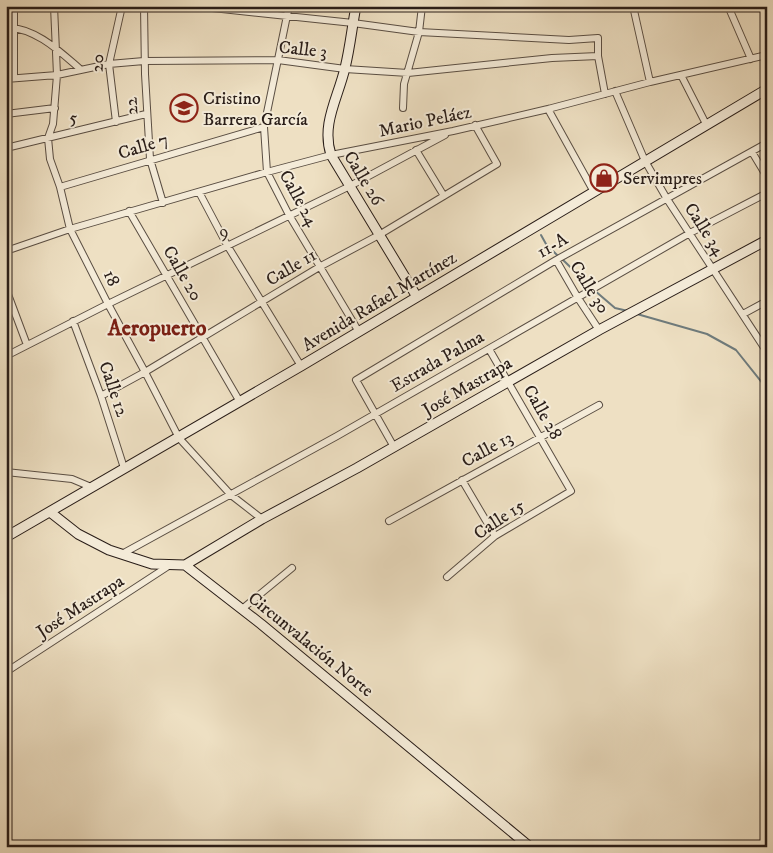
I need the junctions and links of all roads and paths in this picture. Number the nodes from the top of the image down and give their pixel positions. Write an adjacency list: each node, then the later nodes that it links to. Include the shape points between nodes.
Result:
1 (14, 6): 13 (street)
2 (54, 6): 15 (street, 18)
3 (122, 6): 21 (street, 20)
4 (144, 6): 20 (street, 22)
5 (194, 6): 11 (street)
6 (289, 6): 11 (street, Calle 24)
7 (356, 6): 12 (main road, Calle 26)
8 (422, 6): 14 (street)
9 (633, 6): 29 (street)
10 (728, 6): 18 (street)
11 (287, 17): 12 (street); 19 (street, Calle 24)
12 (353, 23): 14 (street); 23 (main road, Calle 26)
13 (10, 27): 15 (street, via 32,33); 27 (street)
14 (419, 32): 17 (street, via 569,40 598,38); 24 (street)
15 (55, 47): 22 (street); 25 (street, 18)
16 (767, 55): 18 (street, Mario Peláez)
17 (598, 56): 24 (street, Calle 3); 32 (street)
18 (750, 59): 26 (street, Mario Peláez)
19 (278, 60): 20 (street, Calle 3); 23 (street, Calle 3); 41 (street, Calle 24)
20 (144, 61): 21 (street, Calle 3); 37 (street, 22)
21 (109, 64): 22 (street, Calle 3); 38 (street, 20)
22 (80, 69): 25 (street, Calle 3)
23 (345, 69): 24 (street, Calle 3); 48 (main road, Calle 26, via 328,124 327,142)
24 (408, 73): 34 (street)
25 (57, 75): 27 (street, Calle 3); 33 (street, 18)
26 (681, 75): 29 (street, Mario Peláez); 39 (street)
27 (14, 78): 28 (street, Calle 3)
28 (6, 79)
29 (650, 82): 31 (street, Mario Peláez)
30 (767, 89): 39 (main road, Avenida Rafael Martínez)
31 (615, 91): 32 (street, Mario Peláez); 50 (street, Calle 34)
32 (605, 94): 35 (street, Mario Peláez)
33 (55, 108): 36 (street); 43 (street, 18)
34 (403, 108)
35 (548, 109): 40 (street, Mario Peláez); 56 (street)
36 (6, 114)
37 (146, 114): 38 (street, 5); 49 (street, 22)
38 (116, 122): 43 (street, 5)
39 (706, 124): 50 (main road, Avenida Rafael Martínez)
40 (475, 126): 42 (street, Mario Peláez); 58 (street, Calle 11, via 496,164)
41 (264, 127): 49 (street, Calle 7); 51 (street, Calle 24)
42 (453, 131): 46 (street, 9); 48 (street, Mario Peláez)
43 (48, 138): 45 (street, 5); 54 (street, 18, via 50,159)
44 (767, 143): 47 (street, 11-A)
45 (6, 148)
46 (416, 150): 53 (street, 9); 58 (street)
47 (752, 152): 52 (street); 59 (street, 11-A)
48 (331, 155): 51 (street, Mario Peláez); 53 (main road, Calle 26)
49 (150, 159): 54 (street, Calle 7); 60 (street, 22)
50 (645, 160): 56 (main road, Avenida Rafael Martínez); 59 (street, Calle 34)
51 (267, 172): 55 (street, Mario Peláez); 62 (street, Calle 24)
52 (767, 177)
53 (350, 186): 62 (street, 9); 65 (main road, Calle 26)
54 (60, 187): 63 (street, 18)
55 (199, 192): 60 (street, Mario Peláez); 67 (street)
56 (594, 192): 74 (main road, Avenida Rafael Martínez)
57 (767, 193): 64 (street, Estrada Palma)
58 (444, 196): 65 (street, Calle 11)
59 (667, 199): 64 (street, Calle 34); 69 (street, 11-A)
60 (163, 203): 61 (street, Mario Peláez)
61 (129, 211): 63 (street, Mario Peláez); 72 (street, Calle 20)
62 (289, 215): 67 (street, 9); 70 (street, Calle 24)
63 (70, 229): 68 (street, Mario Peláez); 78 (street, 18)
64 (690, 233): 71 (street, Calle 34); 75 (street, Estrada Palma)
65 (379, 235): 70 (street, Calle 11); 74 (main road, Calle 26)
66 (767, 240): 71 (main road, José Mastrapa)
67 (228, 245): 72 (street, 9); 77 (street)
68 (6, 251)
69 (556, 260): 75 (street, Calle 30); 94 (street, 11-A, via 356,380)
70 (321, 266): 77 (street, Calle 11); 82 (street, Calle 24)
71 (712, 269): 79 (street, Calle 34); 81 (main road, José Mastrapa)
72 (167, 275): 78 (street, 9); 83 (street, Calle 20)
73 (6, 289): 84 (street)
74 (417, 297): 82 (main road, Avenida Rafael Martínez)
75 (578, 298): 81 (street, Calle 30); 85 (street, Estrada Palma)
76 (767, 301): 79 (street)
77 (262, 302): 83 (street, Calle 11); 88 (street)
78 (108, 304): 80 (street, 9); 89 (street, 18)
79 (743, 314): 86 (street, Calle 34)
80 (73, 322): 84 (street, 9); 91 (street, Calle 12)
81 (599, 330): 90 (main road, José Mastrapa)
82 (359, 332): 88 (main road, Avenida Rafael Martínez)
83 (202, 337): 89 (street, Calle 11); 92 (street, Calle 20)
84 (28, 345): 87 (street, 9)
85 (489, 348): 90 (street, Calle 28); 94 (street, Estrada Palma)
86 (767, 352)
87 (6, 356)
88 (301, 366): 92 (main road, Avenida Rafael Martínez)
89 (145, 372): 91 (street, Calle 11); 96 (street, 18)
90 (508, 381): 95 (street, Calle 28); 97 (main road, José Mastrapa)
91 (101, 396): 98 (street, Calle 12)
92 (240, 402): 96 (main road, Avenida Rafael Martínez)
93 (599, 405): 95 (street, Calle 13)
94 (375, 414): 97 (street); 103 (street, Estrada Palma)
95 (540, 437): 100 (street, Calle 13); 102 (street, Calle 28)
96 (179, 438): 98 (main road, Avenida Rafael Martínez); 103 (street, 18)
97 (394, 447): 105 (main road, José Mastrapa)
98 (124, 468): 101 (main road, Avenida Rafael Martínez)
99 (6, 472): 101 (street, via 72,479)
100 (462, 480): 106 (street, Calle 13); 107 (street)
101 (91, 487): 104 (main road, Avenida Rafael Martínez)
102 (570, 491): 107 (street, Calle 15)
103 (231, 494): 105 (street, 18); 109 (street, Estrada Palma)
104 (50, 512): 108 (main road, Avenida Rafael Martínez); 109 (main road, via 78,534)
105 (262, 519): 110 (main road, José Mastrapa)
106 (389, 521)
107 (495, 536): 113 (street, Calle 15)
108 (6, 537)
109 (122, 554): 111 (main road, via 152,564)
110 (185, 564): 111 (main road); 114 (main road, Circunvalación Norte)
111 (170, 565): 115 (street, José Mastrapa)
112 (292, 568): 114 (street)
113 (447, 576)
114 (242, 609): 116 (main road, Circunvalación Norte)
115 (6, 672)
116 (530, 847)

